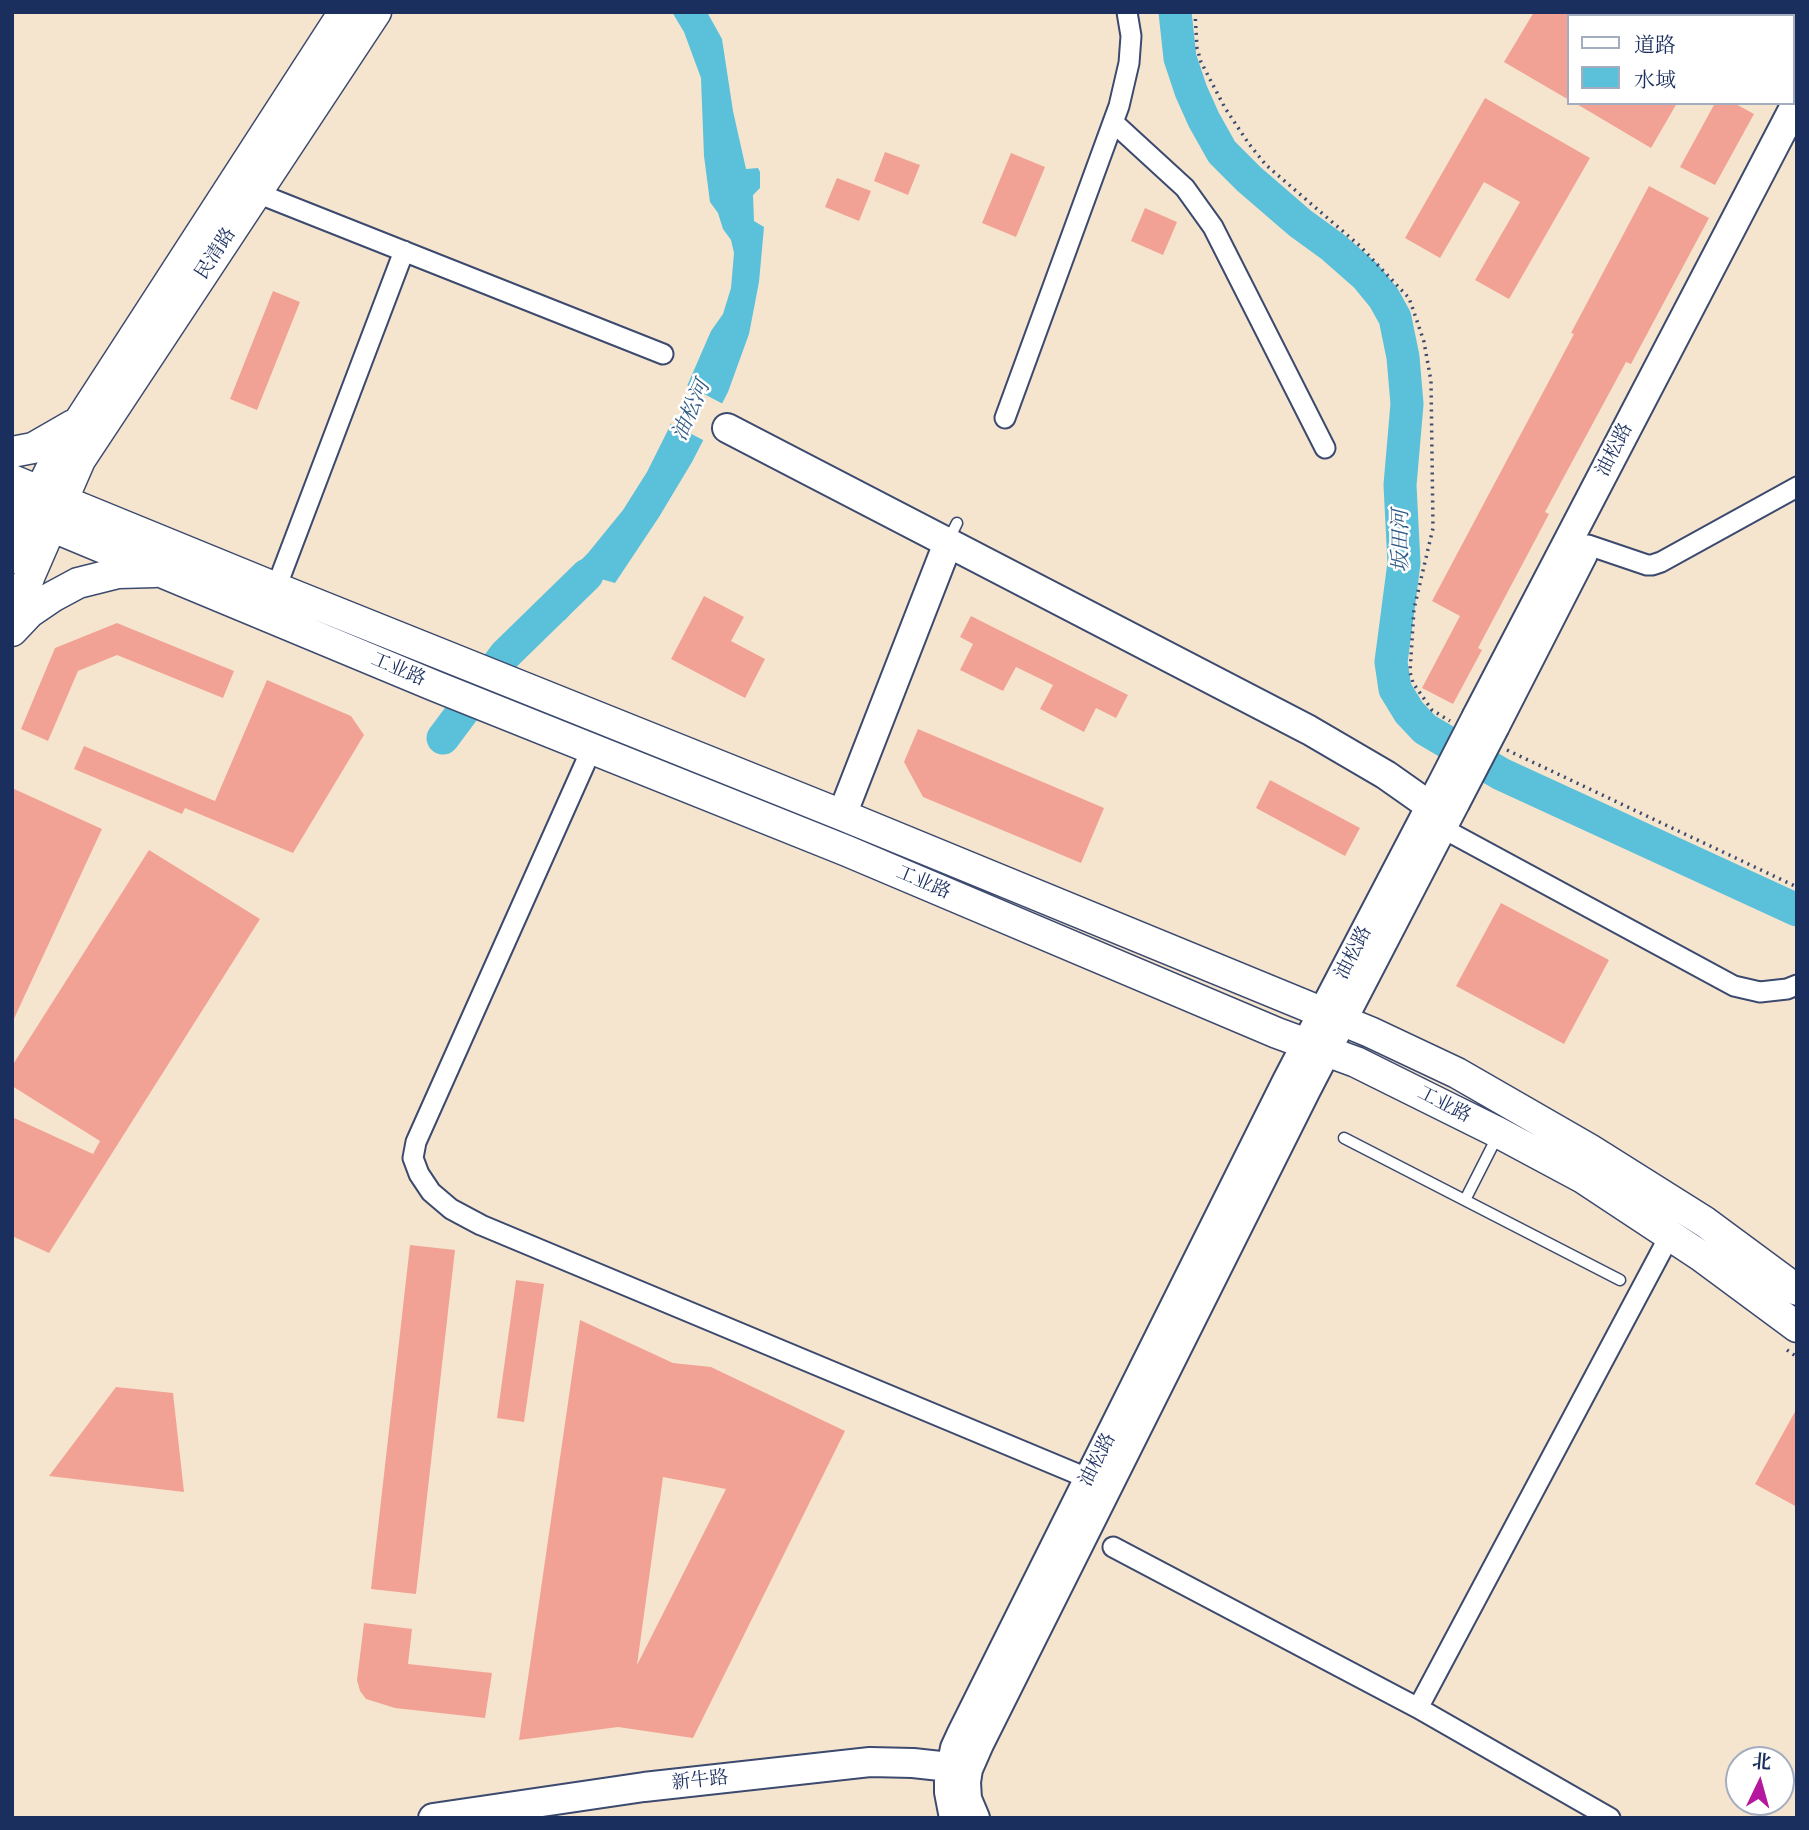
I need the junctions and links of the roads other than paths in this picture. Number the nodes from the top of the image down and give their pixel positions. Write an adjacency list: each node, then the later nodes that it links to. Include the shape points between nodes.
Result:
1 (344, 12): 11 (main road, 民清路)
2 (376, 12): 7 (main road, 民清路)
3 (1127, 12): 5 (street, via 1129,63)
4 (1797, 102): 25 (street, 油松路)
5 (1113, 122): 10 (street); 13 (street, via 1185,188 1213,226)
6 (1797, 142): 19 (street, 油松路)
7 (257, 193): 8 (street); 17 (main road, 民清路, via 80,460)
8 (404, 251): 9 (street); 22 (street)
9 (663, 354)
10 (1005, 418)
11 (79, 421): 14 (main road, via 33,448); 17 (main road, 民清路, via 52,466)
12 (727, 428): 18 (street)
13 (1325, 448)
14 (12, 452)
15 (12, 480): 17 (main road, 工业路)
16 (1797, 487): 19 (street, via 1652,565)
17 (38, 509): 20 (main road); 21 (main road, 工业路); 22 (main road, 工业路); 23 (main road)
18 (952, 533): 27 (street); 28 (street)
19 (1588, 545): 25 (street, 油松路)
20 (12, 558)
21 (173, 576): 24 (main road, via 138,571 87,580 52,597); 26 (main road, 工业路)
22 (276, 588): 28 (main road, 工业路)
23 (12, 624)
24 (12, 631)
25 (1480, 727): 27 (street, 油松路, bridge)
26 (592, 748): 31 (main road, 工业路); 39 (street, via 416,1142 413,1158 431,1192 481,1225)
27 (1442, 806): 29 (street, via 1734,986 1760,992); 30 (street, 油松路)
28 (842, 815): 30 (main road, 工业路)
29 (1797, 985)
30 (1332, 1017): 31 (street, 油松路); 37 (main road, 工业路, via 1457,1073 1589,1149 1705,1222)
31 (1316, 1048): 32 (main road, 工业路, via 1356,1062); 39 (street, 油松路)
32 (1499, 1133): 34 (lane); 35 (main road, 工业路, via 1583,1178)
33 (1344, 1138): 34 (lane)
34 (1465, 1200): 36 (lane)
35 (1670, 1235): 38 (main road, 工业路); 41 (street)
36 (1620, 1280)
37 (1797, 1290)
38 (1797, 1327)
39 (1098, 1482): 42 (street, 油松路, via 961,1735)
40 (1113, 1547): 41 (street)
41 (1418, 1708): 46 (street)
42 (959, 1768): 43 (street, 新牛路, via 870,1762 644,1787); 44 (street, 油松路, via 949,1792); 45 (street, 油松路)
43 (433, 1818)
44 (954, 1818)
45 (975, 1818)
46 (1610, 1818)

